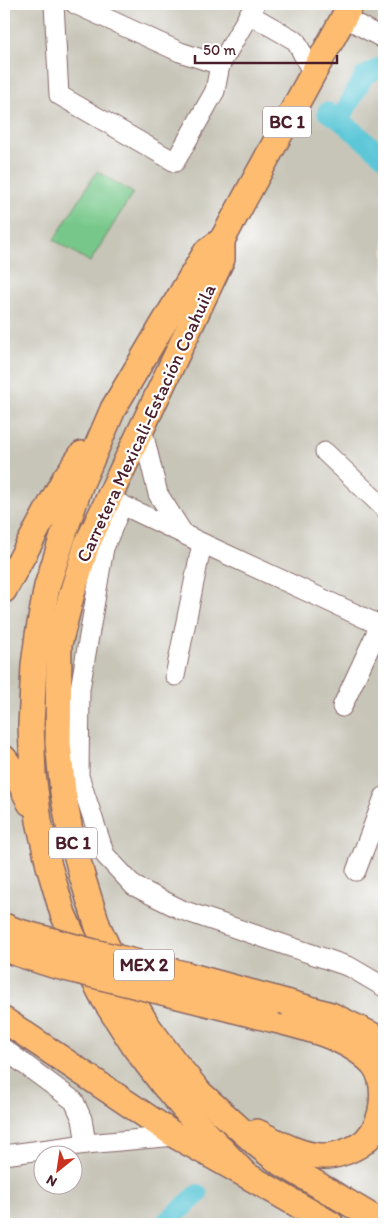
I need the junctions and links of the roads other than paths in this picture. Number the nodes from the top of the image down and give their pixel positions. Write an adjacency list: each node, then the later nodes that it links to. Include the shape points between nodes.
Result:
1 (54, 4): 6 (street, via 59,95 175,162 215,91)
2 (75, 4): 6 (street, via 180,52)
3 (251, 7): 6 (street); 7 (street, via 296,41)
4 (347, 10): 5 (street); 7 (main road, Carretera Mexicali-Estación Coahuila / BC 1)
5 (384, 39)
6 (220, 65)
7 (313, 74): 8 (main road, Carretera Mexicali-Estación Coahuila / BC 1)
8 (222, 240): 9 (main road, Carretera Mexicali-Estación Coahuila / BC 1, via 206,252); 10 (main road, Carretera Mexicali-Estación Coahuila / BC 1, via 222,259)
9 (113, 409): 16 (main road, via 65,478); 22 (main road, Carretera Mexicali-Estación Coahuila / BC 1, via 65,530 47,586 38,635 31,725 32,774)
10 (142, 428): 12 (main road, Carretera Mexicali-Estación Coahuila / BC 1); 14 (street, via 158,494)
11 (325, 452): 13 (street)
12 (115, 502): 14 (street); 26 (street, via 80,689 78,776 105,855 134,886 182,910 350,967); 31 (main road, Carretera Mexicali-Estación Coahuila / BC 1, via 87,544 59,644 58,743 70,831 98,927 130,996 173,1060 200,1093)
13 (384, 508)
14 (183, 534): 15 (street)
15 (202, 543): 17 (street); 18 (street)
16 (4, 590)
17 (382, 626): 19 (street)
18 (176, 676)
19 (342, 707)
20 (4, 758): 22 (main road, via 18,776)
21 (384, 797): 23 (street)
22 (39, 821): 35 (main road, Carretera Mexicali-Estación Coahuila / BC 1, via 63,914 104,998 162,1083)
23 (356, 871)
24 (4, 926): 27 (main road, MEX 2, bridge, via 184,974)
25 (4, 949): 27 (main road, bridge, via 53,966)
26 (384, 987)
27 (276, 1010): 29 (main road, MEX 2, via 331,1015); 31 (main road, via 301,1026 358,1051 376,1066 383,1084 384,1103 378,1122 367,1139 354,1148 322,1156 300,1152)
28 (4, 1020): 32 (main road)
29 (384, 1043)
30 (4, 1049): 33 (street, via 74,1101 82,1119)
31 (227, 1116): 37 (main road, Carretera Mexicali-Estación Coahuila / BC 1, via 278,1161)
32 (176, 1136): 33 (street); 35 (main road)
33 (86, 1144): 34 (street)
34 (4, 1155)
35 (246, 1175): 36 (main road)
36 (331, 1224)
37 (384, 1224)

